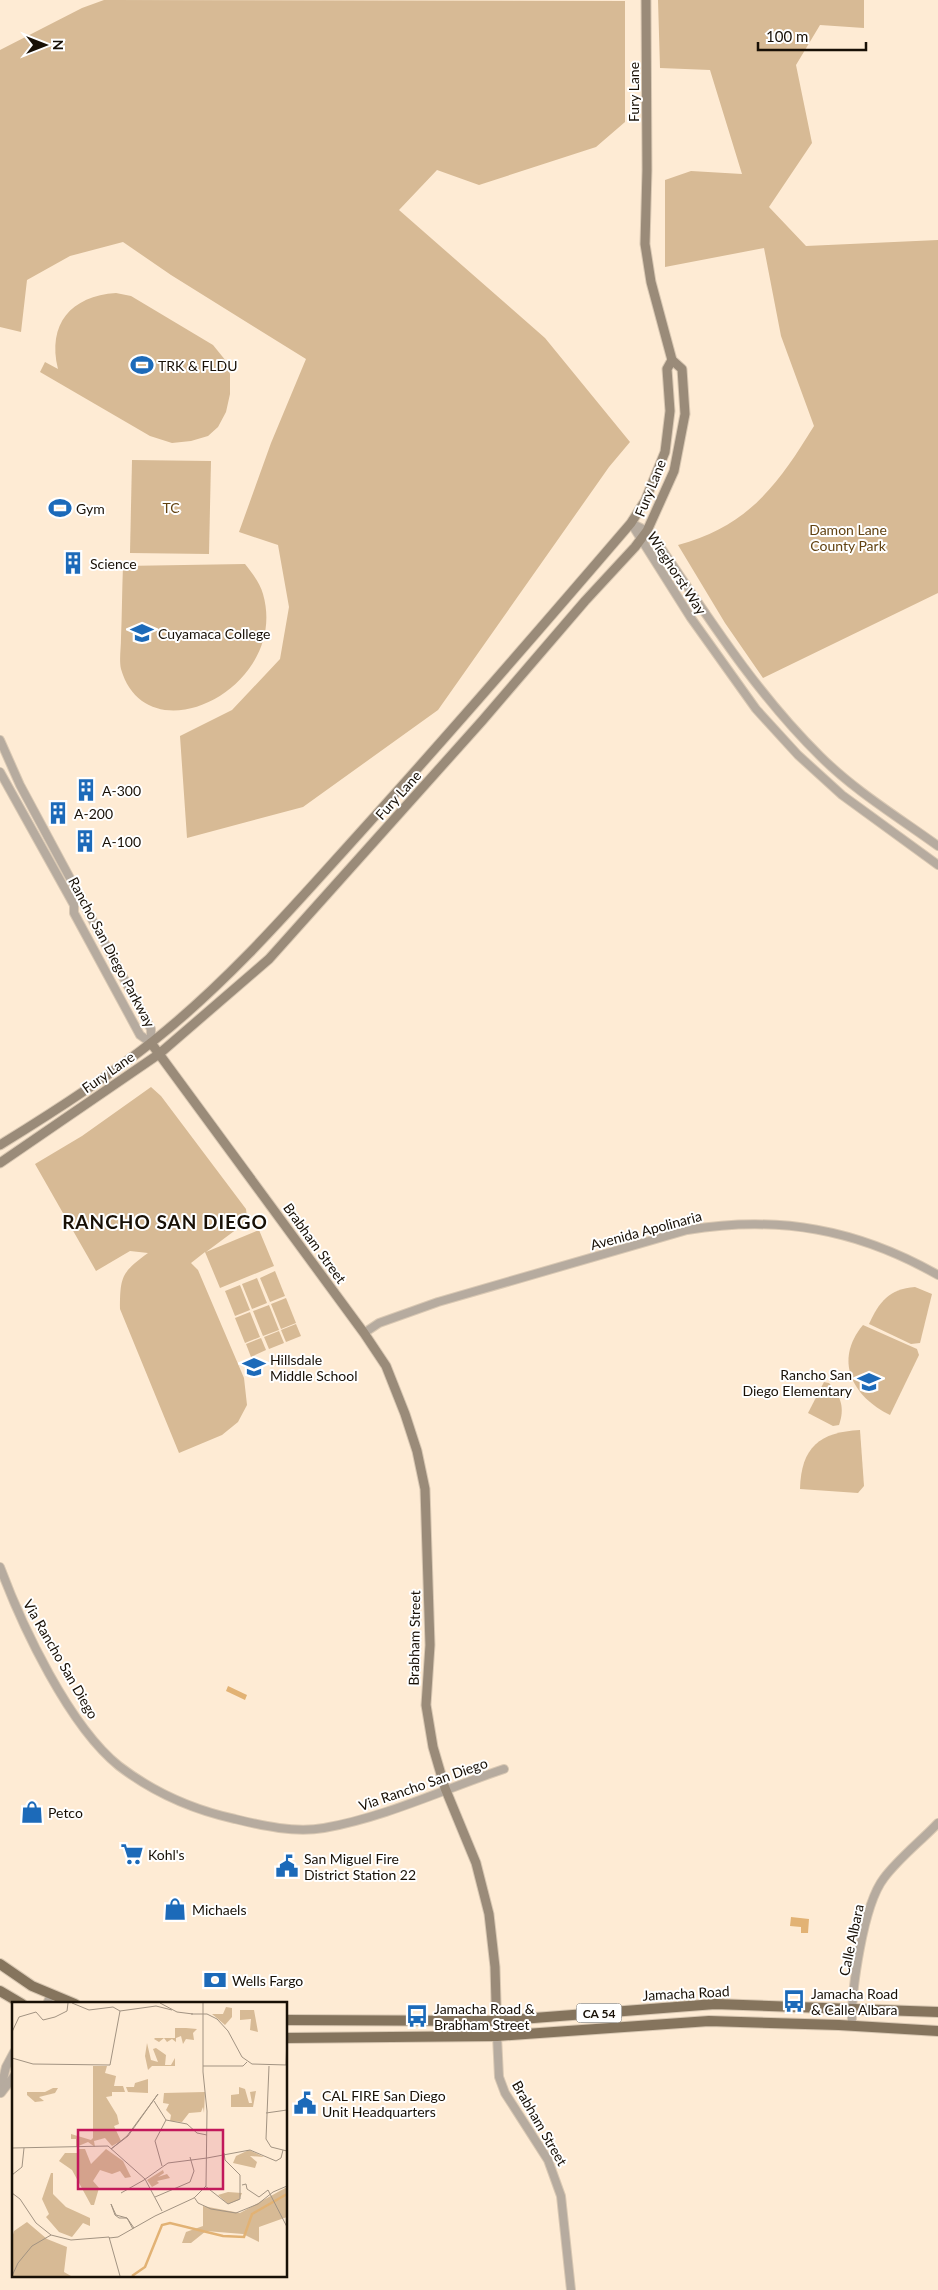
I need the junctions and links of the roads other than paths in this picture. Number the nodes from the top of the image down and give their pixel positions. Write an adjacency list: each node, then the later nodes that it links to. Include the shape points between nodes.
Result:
1 (646, 0): 2 (main road, Fury Lane, via 645,244 651,282)
2 (672, 360): 3 (main road, Fury Lane, via 667,369 670,411 665,452 645,501); 4 (main road, Fury Lane, via 682,369 685,414 674,471)
3 (631, 523): 4 (street, Wieghorst Way); 5 (street, Wieghorst Way); 12 (main road, Fury Lane, via 470,711 264,938 200,1001)
4 (648, 531): 5 (main road, Fury Lane); 10 (street, Wieghorst Way, via 729,647 801,737 874,801)
5 (640, 540): 11 (street, Wieghorst Way, via 751,702 786,742 842,795); 13 (main road, Fury Lane, via 269,959)
6 (0, 740): 9 (street, Rancho San Diego Parkway)
7 (0, 768): 9 (street)
8 (0, 772): 12 (street, Rancho San Diego Parkway, via 74,905 74,913 140,1035)
9 (20, 785): 12 (street, Rancho San Diego Parkway, via 150,1026)
10 (938, 846)
11 (938, 865)
12 (151, 1043): 13 (main road, Brabham Street); 14 (main road, Fury Lane, via 79,1095)
13 (159, 1054): 15 (main road, Fury Lane); 17 (main road, Brabham Street)
14 (0, 1145)
15 (0, 1163)
16 (938, 1275): 17 (street, Avenida Apolinaria, via 878,1245 836,1232 766,1223 725,1224 687,1230 438,1302 379,1323)
17 (364, 1333): 20 (main road, Brabham Street, via 386,1366 405,1414 425,1489 430,1645 426,1705 433,1747)
18 (0, 1567): 20 (street, Via Rancho San Diego, via 22,1622 69,1706 92,1738 119,1766 198,1810 266,1826 323,1828 379,1814)
19 (504, 1769): 20 (street, Via Rancho San Diego)
20 (446, 1788): 30 (main road, Brabham Street, via 476,1863 489,1914 495,1967)
21 (938, 1823): 27 (street, Calle Albara, via 884,1878 873,1898)
22 (0, 1964): 24 (main road)
23 (0, 1991): 25 (main road)
24 (49, 1999): 26 (main road)
25 (19, 2002)
26 (65, 2002)
27 (852, 2009): 28 (main road, Jamacha Road / CA 54); 30 (main road, Jamacha Road / CA 54, via 774,2004 694,2004); 31 (street, Calle Albara)
28 (938, 2012)
29 (288, 2020): 30 (main road, Jamacha Road / CA 54)
30 (496, 2021): 33 (main road, Brabham Street)
31 (852, 2026): 32 (main road, CA 54); 33 (main road, CA 54, via 709,2021)
32 (938, 2031)
33 (497, 2036): 34 (main road, CA 54); 38 (street, Brabham Street, via 499,2078 505,2093 548,2160 561,2196)
34 (288, 2038)
35 (12, 2056): 37 (street)
36 (12, 2078): 37 (street)
37 (0, 2093)
38 (571, 2290)

